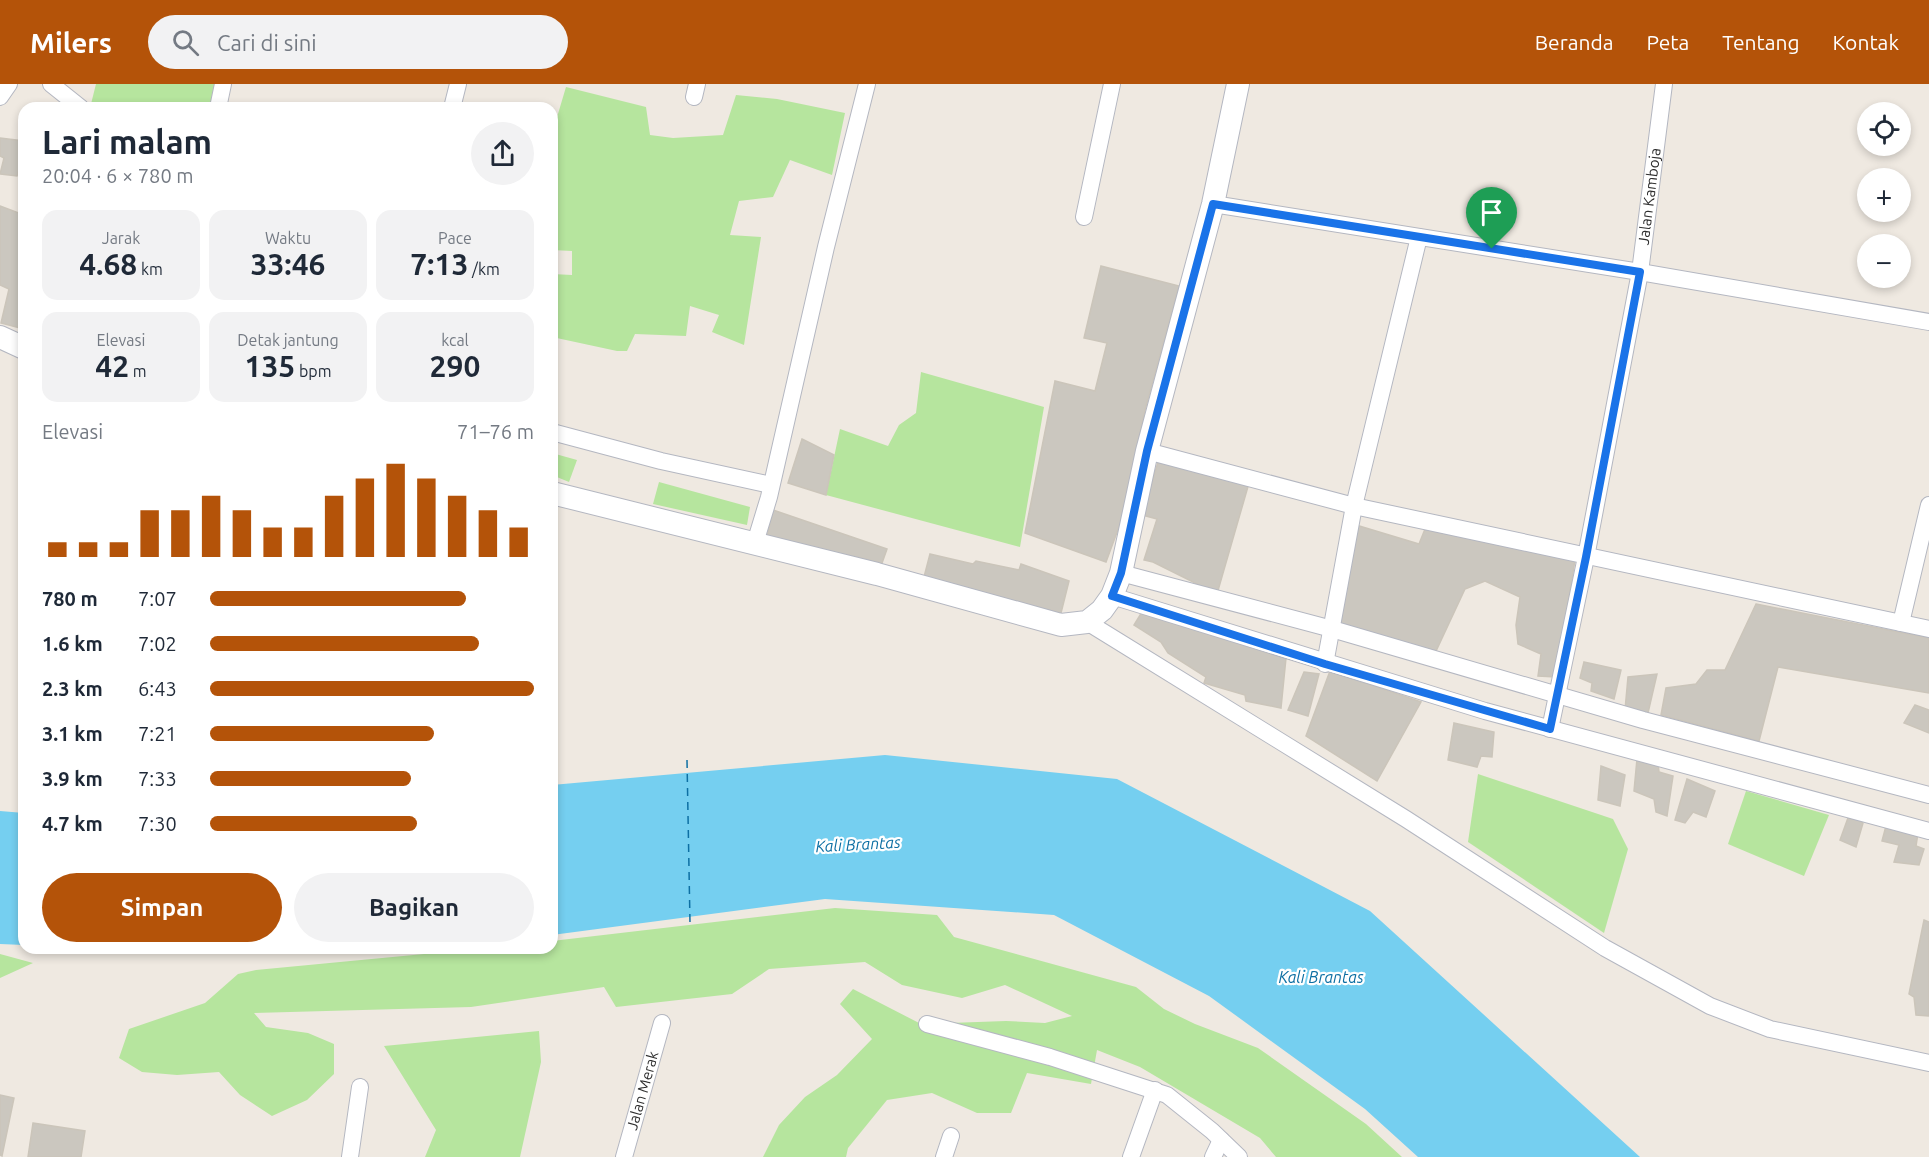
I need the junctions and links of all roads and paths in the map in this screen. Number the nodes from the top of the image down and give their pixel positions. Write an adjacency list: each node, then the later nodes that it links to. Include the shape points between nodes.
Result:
1 (9, 84): 9 (street)
2 (51, 84): 10 (street)
3 (223, 84): 11 (street)
4 (458, 84): 12 (street)
5 (867, 84): 22 (street)
6 (1112, 84): 14 (street)
7 (1239, 84): 13 (main road)
8 (1664, 84): 16 (street, Jalan Kamboja)
9 (0, 97)
10 (74, 102)
11 (219, 102)
12 (454, 102)
13 (1213, 204): 15 (street); 21 (main road)
14 (1084, 217)
15 (1419, 237): 16 (street); 25 (street)
16 (1640, 272): 17 (street); 27 (street, Jalan Kamboja)
17 (1929, 322)
18 (0, 338): 19 (main road)
19 (18, 346)
20 (558, 434): 22 (street)
21 (1147, 451): 25 (street); 28 (main road)
22 (770, 491): 26 (street)
23 (558, 494): 26 (main road)
24 (1929, 505): 30 (street)
25 (1354, 506): 27 (street); 32 (street)
26 (756, 543): 29 (main road, via 1061,625)
27 (1586, 557): 30 (street); 34 (street, Jalan Kamboja)
28 (1116, 585): 29 (main road, via 1102,610); 32 (street); 33 (street)
29 (1087, 622): 40 (street, via 1406,819 1605,948 1710,1006 1770,1029)
30 (1901, 623): 31 (street)
31 (1929, 629)
32 (1331, 637): 33 (street); 34 (street)
33 (1325, 664): 35 (street)
34 (1558, 694): 35 (street, Jalan Kamboja); 36 (street)
35 (1550, 729): 37 (street)
36 (1929, 795)
37 (1929, 831)
38 (662, 1023): 46 (street, Jalan Merak)
39 (927, 1024): 42 (street)
40 (1929, 1063)
41 (360, 1087): 45 (street)
42 (1155, 1090): 44 (street, via 1182,1106); 48 (street)
43 (951, 1136): 47 (street)
44 (1221, 1140): 49 (street); 50 (street)
45 (350, 1157)
46 (624, 1157)
47 (944, 1157)
48 (1131, 1157)
49 (1213, 1157)
50 (1239, 1157)

